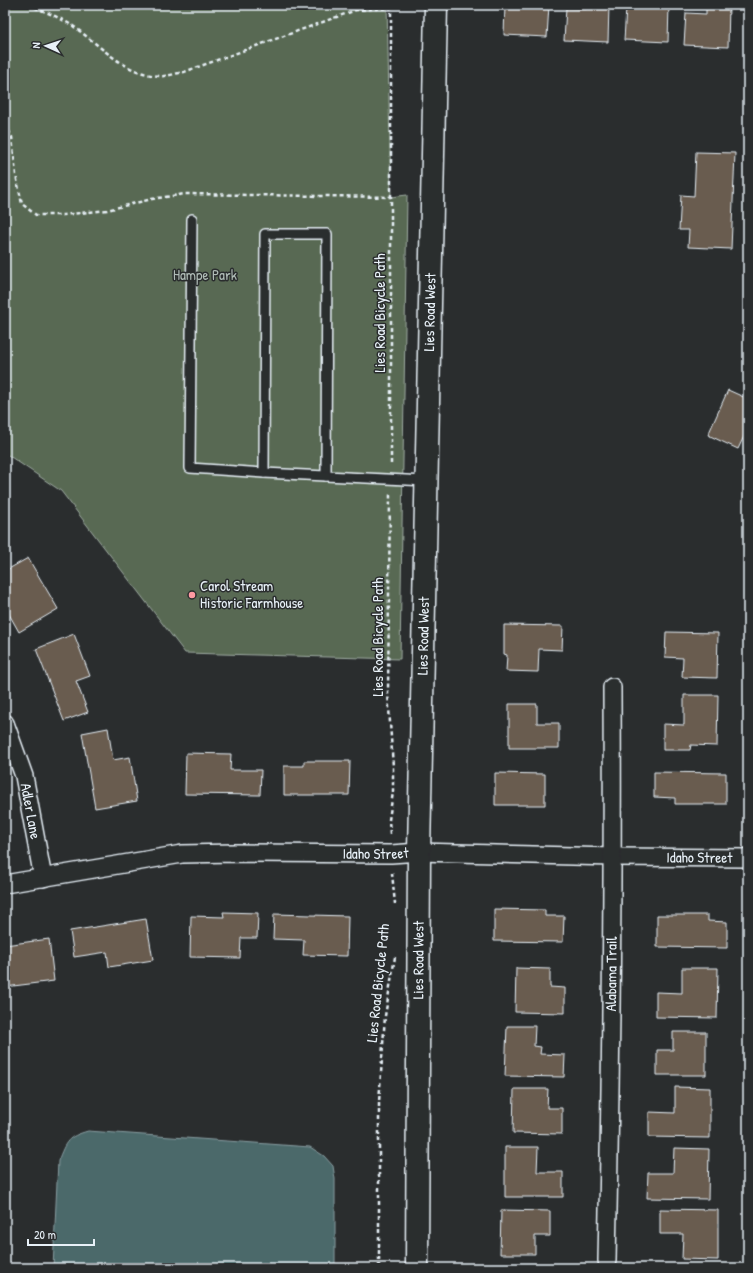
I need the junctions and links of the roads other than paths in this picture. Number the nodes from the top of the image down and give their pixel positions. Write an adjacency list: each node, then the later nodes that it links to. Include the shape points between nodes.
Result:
1 (436, 5): 5 (street, Lies Road West)
2 (192, 219): 3 (lane, via 190,468)
3 (264, 473): 4 (lane); 4 (lane, via 265,234 327,234)
4 (326, 476): 5 (lane)
5 (426, 481): 8 (street, Lies Road West)
6 (612, 687): 9 (street, Alabama Trail)
7 (5, 723): 11 (street, Adler Lane, via 24,776)
8 (419, 852): 9 (street, Idaho Street); 11 (street, Idaho Street, via 182,854); 14 (street, Lies Road West)
9 (613, 857): 10 (street, Idaho Street); 13 (street, Alabama Trail)
10 (748, 858)
11 (43, 878): 12 (street, Idaho Street)
12 (5, 884)
13 (607, 1261)
14 (417, 1268)

